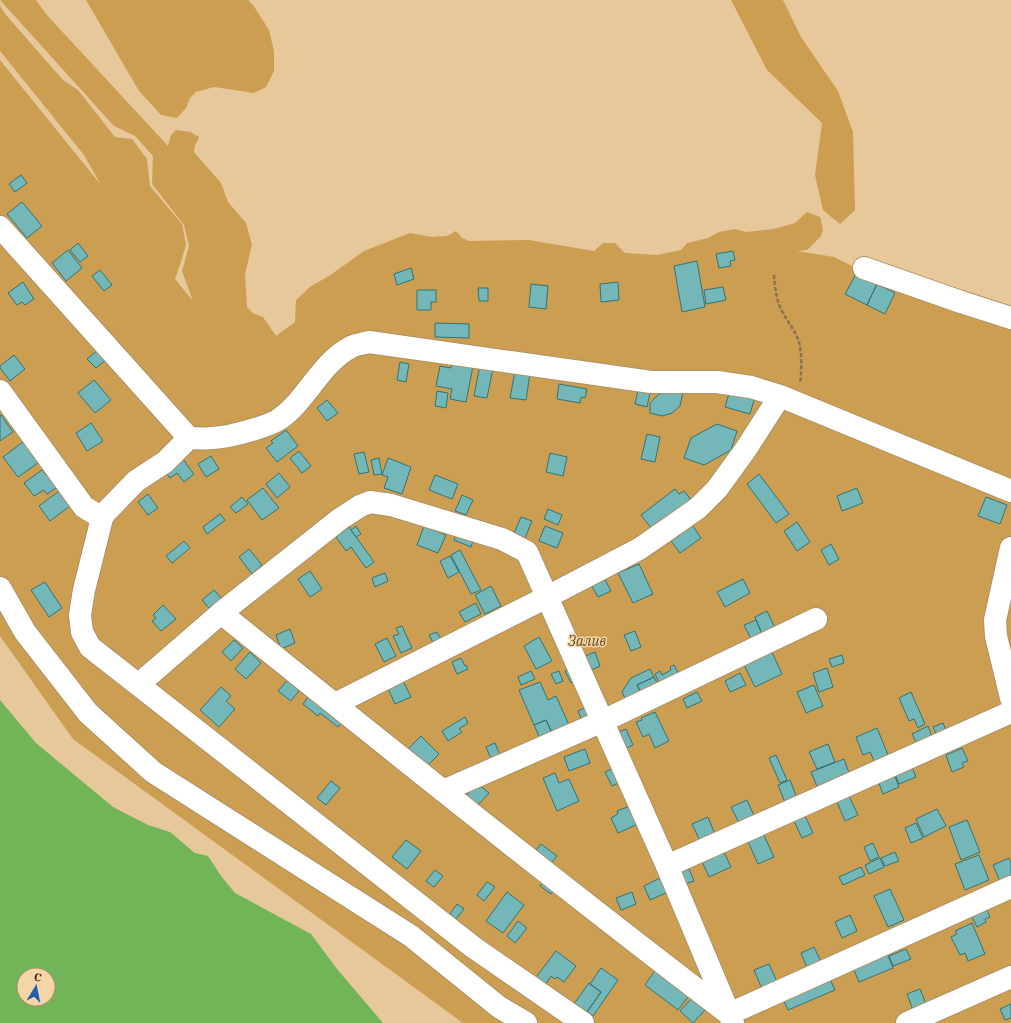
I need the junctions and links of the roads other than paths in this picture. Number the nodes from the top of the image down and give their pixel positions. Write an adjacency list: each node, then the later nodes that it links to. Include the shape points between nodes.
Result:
1 (0, 227): 6 (lane)
2 (864, 268): 3 (lane)
3 (1011, 318)
4 (0, 391): 8 (lane, via 84,507)
5 (789, 400): 6 (lane, via 751,387 717,382 651,382 369,342 352,346 337,356 278,420 260,428 214,438); 7 (lane); 11 (lane, via 746,449 717,489 698,508 639,549)
6 (189, 438): 8 (lane, via 165,462 136,482)
7 (1011, 491)
8 (102, 518): 14 (lane, via 84,590 80,615 82,632 90,647)
9 (1011, 548): 15 (lane, via 995,620 996,636)
10 (0, 588): 24 (lane, via 25,632 88,713 153,772 411,936 499,1007)
11 (547, 596): 12 (lane, via 527,552 487,534 391,505 370,502 340,519); 16 (lane); 18 (lane)
12 (221, 613): 14 (lane); 16 (lane)
13 (816, 619): 18 (lane)
14 (139, 684): 25 (lane, via 473,947)
15 (1011, 698)
16 (334, 704): 19 (lane)
17 (1011, 712): 20 (lane)
18 (603, 721): 19 (lane); 20 (lane)
19 (443, 791): 23 (lane)
20 (667, 866): 23 (lane)
21 (1011, 887): 23 (lane)
22 (1011, 977): 26 (lane)
23 (731, 1018)
24 (526, 1023)
25 (583, 1023)
26 (908, 1023)

